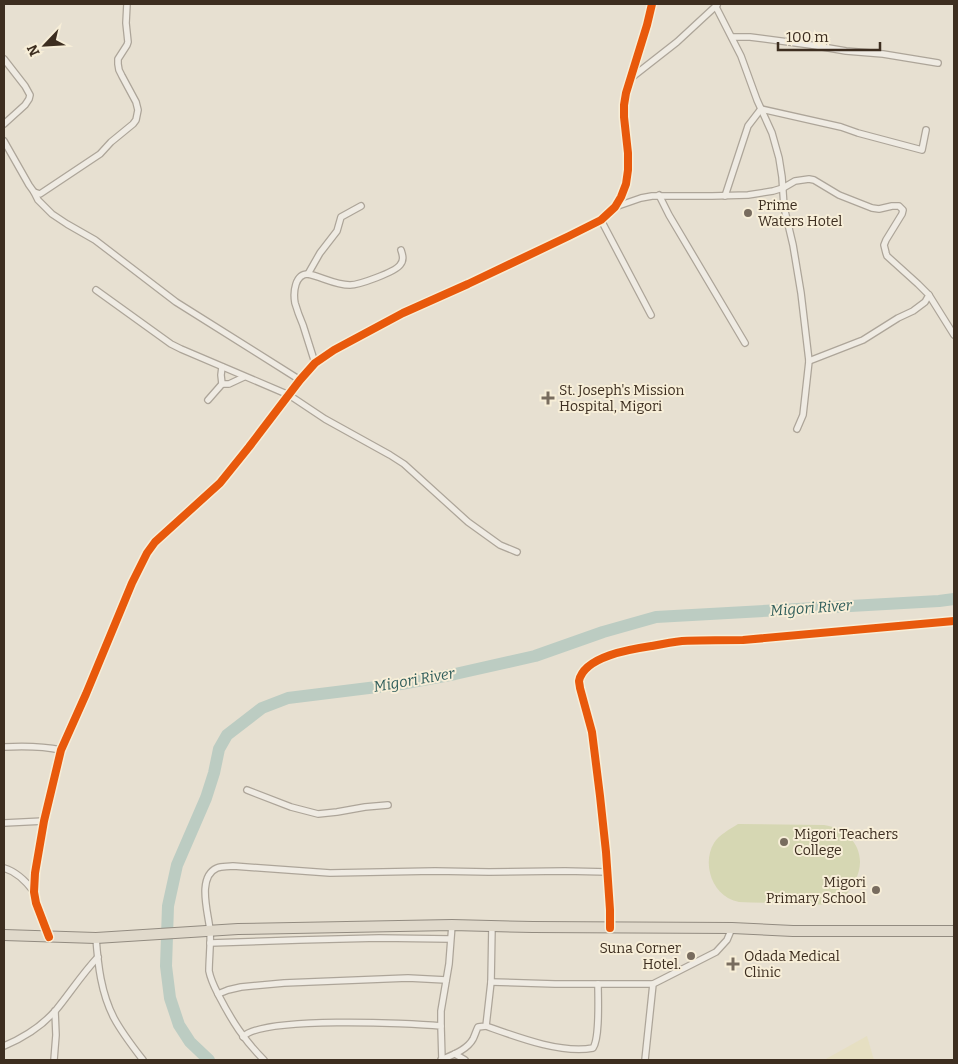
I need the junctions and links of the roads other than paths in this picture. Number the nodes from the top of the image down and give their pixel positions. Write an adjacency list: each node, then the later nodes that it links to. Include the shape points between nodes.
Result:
1 (127, 4): 13 (street, via 128,42 118,64 136,102 136,120 100,154 43,193)
2 (652, 4): 7 (street)
3 (717, 5): 4 (street); 7 (street)
4 (732, 37): 6 (street); 8 (street)
5 (4, 59): 9 (street, via 30,95 25,106)
6 (938, 63)
7 (631, 78): 17 (street, via 624,106 628,170 626,184)
8 (761, 109): 10 (street, via 922,150); 12 (street, via 776,146); 15 (street, via 748,126)
9 (4, 124)
10 (926, 130)
11 (4, 141): 13 (street)
12 (783, 188): 15 (street); 22 (street, via 795,181 809,179 872,208 879,210 899,206 902,214 884,249 887,256); 26 (street)
13 (34, 192): 30 (street, via 52,214 95,240 176,302)
14 (659, 195): 15 (street); 17 (street); 25 (street)
15 (725, 196)
16 (361, 206): 20 (street, via 342,216 337,232)
17 (615, 208): 18 (street)
18 (601, 220): 23 (street); 27 (street, via 403,313)
19 (401, 250): 20 (street, via 403,257 399,267 360,284 345,285)
20 (308, 274): 27 (street, via 301,276 296,283 294,294)
21 (96, 290): 28 (street, via 171,344)
22 (928, 295): 24 (street); 26 (street, via 914,311 863,340)
23 (651, 316)
24 (954, 335)
25 (745, 343)
26 (809, 361): 34 (street, via 803,415)
27 (315, 363): 30 (street)
28 (222, 367): 29 (street); 31 (street)
29 (244, 377): 31 (street); 32 (street)
30 (300, 380): 32 (street)
31 (222, 384): 33 (street)
32 (289, 395): 35 (street, via 404,464 468,522); 38 (street, via 220,483 166,531 147,553)
33 (208, 400)
34 (796, 429)
35 (517, 552)
36 (954, 621): 44 (street, via 743,640 681,641 611,654 592,664 579,681 592,732)
37 (4, 747): 38 (street)
38 (61, 750): 41 (street)
39 (246, 790): 40 (street, via 318,814)
40 (388, 805)
41 (44, 821): 42 (street); 45 (street)
42 (4, 823)
43 (4, 868): 45 (street, via 25,880)
44 (608, 872): 48 (street); 50 (street, via 330,873 223,867 211,872 206,882)
45 (34, 892): 53 (street)
46 (452, 925): 47 (highway); 50 (highway); 55 (street)
47 (492, 926): 48 (highway); 59 (street)
48 (610, 928): 49 (highway)
49 (732, 928): 51 (highway); 61 (street, via 716,952)
50 (210, 930): 54 (highway); 56 (street)
51 (954, 931)
52 (4, 935): 53 (highway)
53 (48, 937): 54 (highway)
54 (96, 938): 57 (street)
55 (450, 939): 56 (street); 58 (street)
56 (210, 943): 62 (street, via 210,978)
57 (98, 957): 63 (street); 70 (street, via 109,1008)
58 (446, 980): 62 (street, via 291,982 241,987); 64 (street)
59 (491, 982): 60 (street); 65 (street)
60 (598, 984): 61 (street); 65 (street, via 596,1044 593,1048 548,1046)
61 (653, 984): 74 (street)
62 (218, 994): 66 (street)
63 (55, 1011): 67 (street, via 28,1034); 69 (street)
64 (440, 1026): 66 (street, via 403,1023 288,1024 255,1030); 72 (street)
65 (486, 1026): 68 (street, via 478,1027 471,1042)
66 (243, 1037): 71 (street)
67 (4, 1046)
68 (455, 1054): 72 (street); 73 (street)
69 (54, 1060)
70 (143, 1060)
71 (264, 1060)
72 (441, 1060)
73 (465, 1060)
74 (645, 1060)

